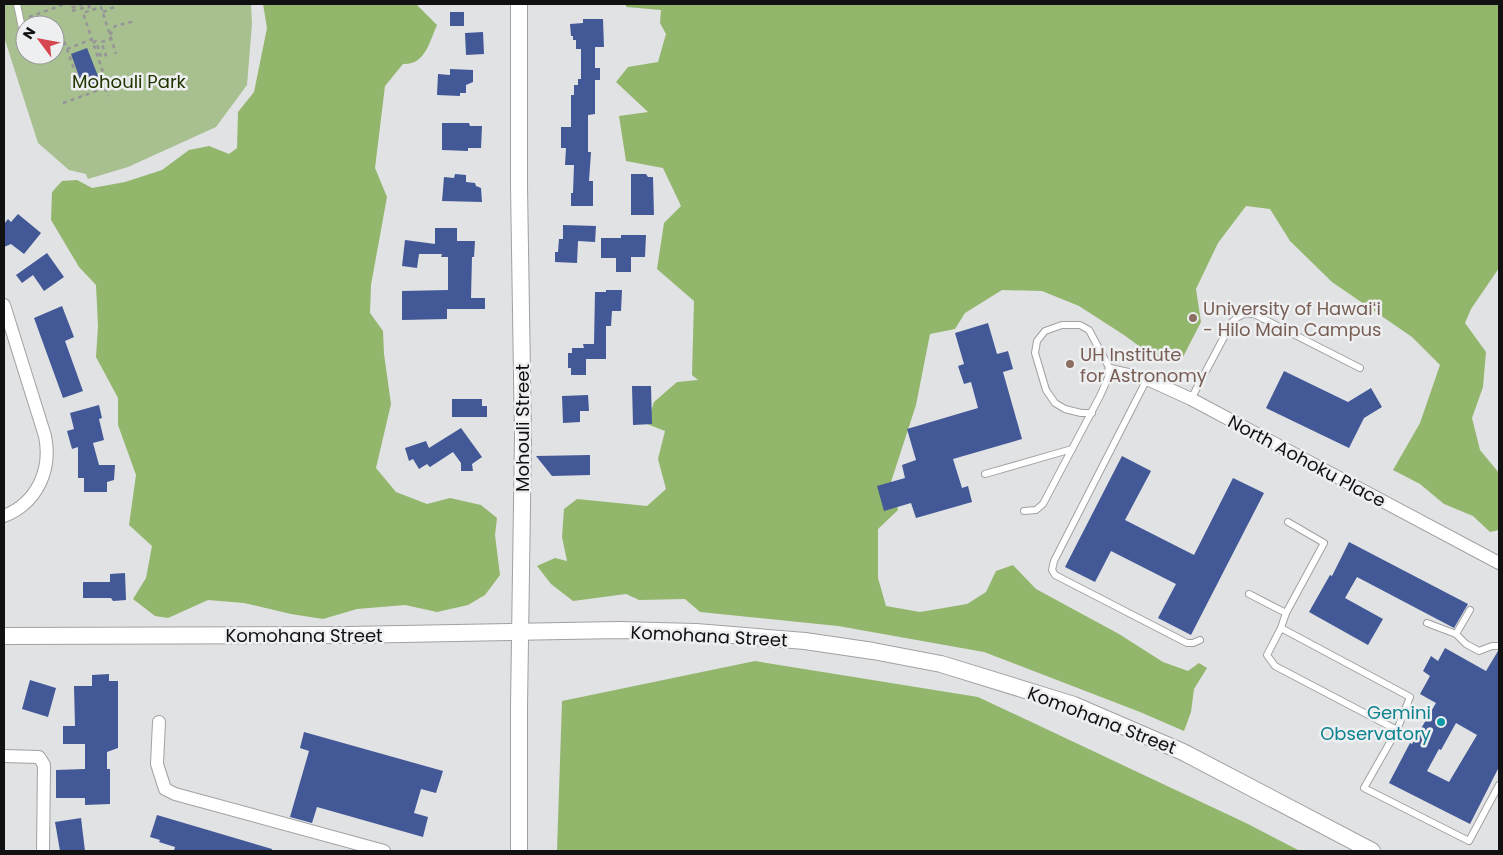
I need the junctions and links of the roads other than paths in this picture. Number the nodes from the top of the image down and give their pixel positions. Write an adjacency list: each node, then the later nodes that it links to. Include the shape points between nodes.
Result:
1 (519, 4): 19 (main road, Mohouli Street, via 523,437)
2 (4, 304): 11 (street, via 47,451 46,467 37,488 22,506)
3 (1360, 368): 6 (lane, via 1254,314 1246,313 1232,322)
4 (1111, 371): 5 (street, North Aohoku Place); 7 (lane); 7 (lane, via 1089,330 1080,325 1062,325 1045,331 1037,341 1035,353 1046,390 1055,403 1081,413)
5 (1148, 379): 6 (street, North Aohoku Place); 22 (lane, via 1052,570 1054,575 1188,643)
6 (1191, 399): 13 (street, North Aohoku Place)
7 (1092, 413): 8 (lane)
8 (1072, 450): 9 (lane); 10 (lane, via 1043,504 1036,510)
9 (986, 474)
10 (1024, 511)
11 (4, 516)
12 (1288, 522): 16 (lane, via 1324,543)
13 (1499, 563)
14 (1249, 594): 16 (lane)
15 (1470, 610): 20 (lane)
16 (1286, 613): 18 (lane)
17 (1428, 623): 20 (lane)
18 (1281, 628): 25 (lane, via 1410,697); 25 (lane, via 1267,655 1275,666)
19 (520, 632): 21 (main road, Komohana Street); 30 (main road, Mohouli Street); 31 (main road, Komohana Street, via 696,632 873,651 941,664 1074,705 1148,736)
20 (1456, 634): 23 (lane, via 1479,651)
21 (4, 636)
22 (1200, 640)
23 (1499, 646)
24 (159, 722): 29 (street, via 157,764 165,789)
25 (1397, 730): 27 (lane, via 1364,788 1469,841)
26 (4, 756): 28 (street, via 39,757 44,765)
27 (1499, 785)
28 (43, 851)
29 (384, 851)
30 (519, 851)
31 (1372, 851)

